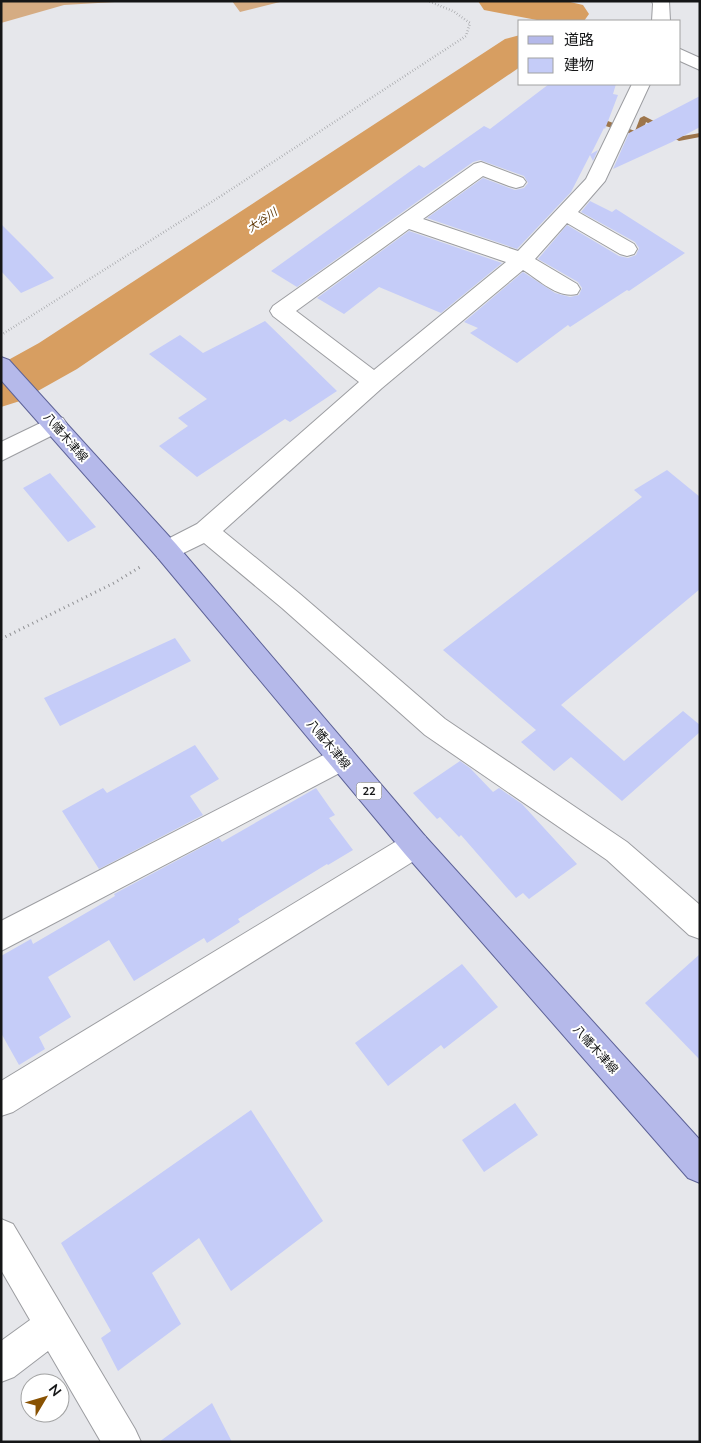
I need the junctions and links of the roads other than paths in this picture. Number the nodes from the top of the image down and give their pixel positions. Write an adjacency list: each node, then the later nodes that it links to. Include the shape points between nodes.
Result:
1 (663, 2): 2 (street)
2 (661, 20)
3 (681, 55): 4 (street)
4 (700, 65)
5 (641, 85): 7 (street, via 595,181)
6 (516, 182): 8 (street, via 481,168)
7 (565, 213): 9 (street); 10 (street)
8 (407, 220): 10 (street); 13 (street, via 281,311)
9 (627, 249)
10 (522, 260): 11 (street); 13 (street)
11 (569, 289)
12 (1, 365): 14 (main road, 八幡木津線 / 22)
13 (374, 382): 16 (street)
14 (49, 418): 15 (street); 17 (main road, 八幡木津線 / 22)
15 (1, 452)
16 (206, 531): 17 (street); 20 (street, via 435,727 617,851)
17 (166, 551): 18 (main road, 八幡木津線 / 22)
18 (341, 758): 19 (main road, 八幡木津線 / 22); 21 (street)
19 (415, 846): 22 (street); 23 (main road, 八幡木津線 / 22)
20 (700, 925)
21 (1, 937)
22 (1, 1100)
23 (700, 1166)
24 (1, 1236): 25 (street)
25 (54, 1325): 26 (street); 27 (street)
26 (1, 1364)
27 (122, 1442)

